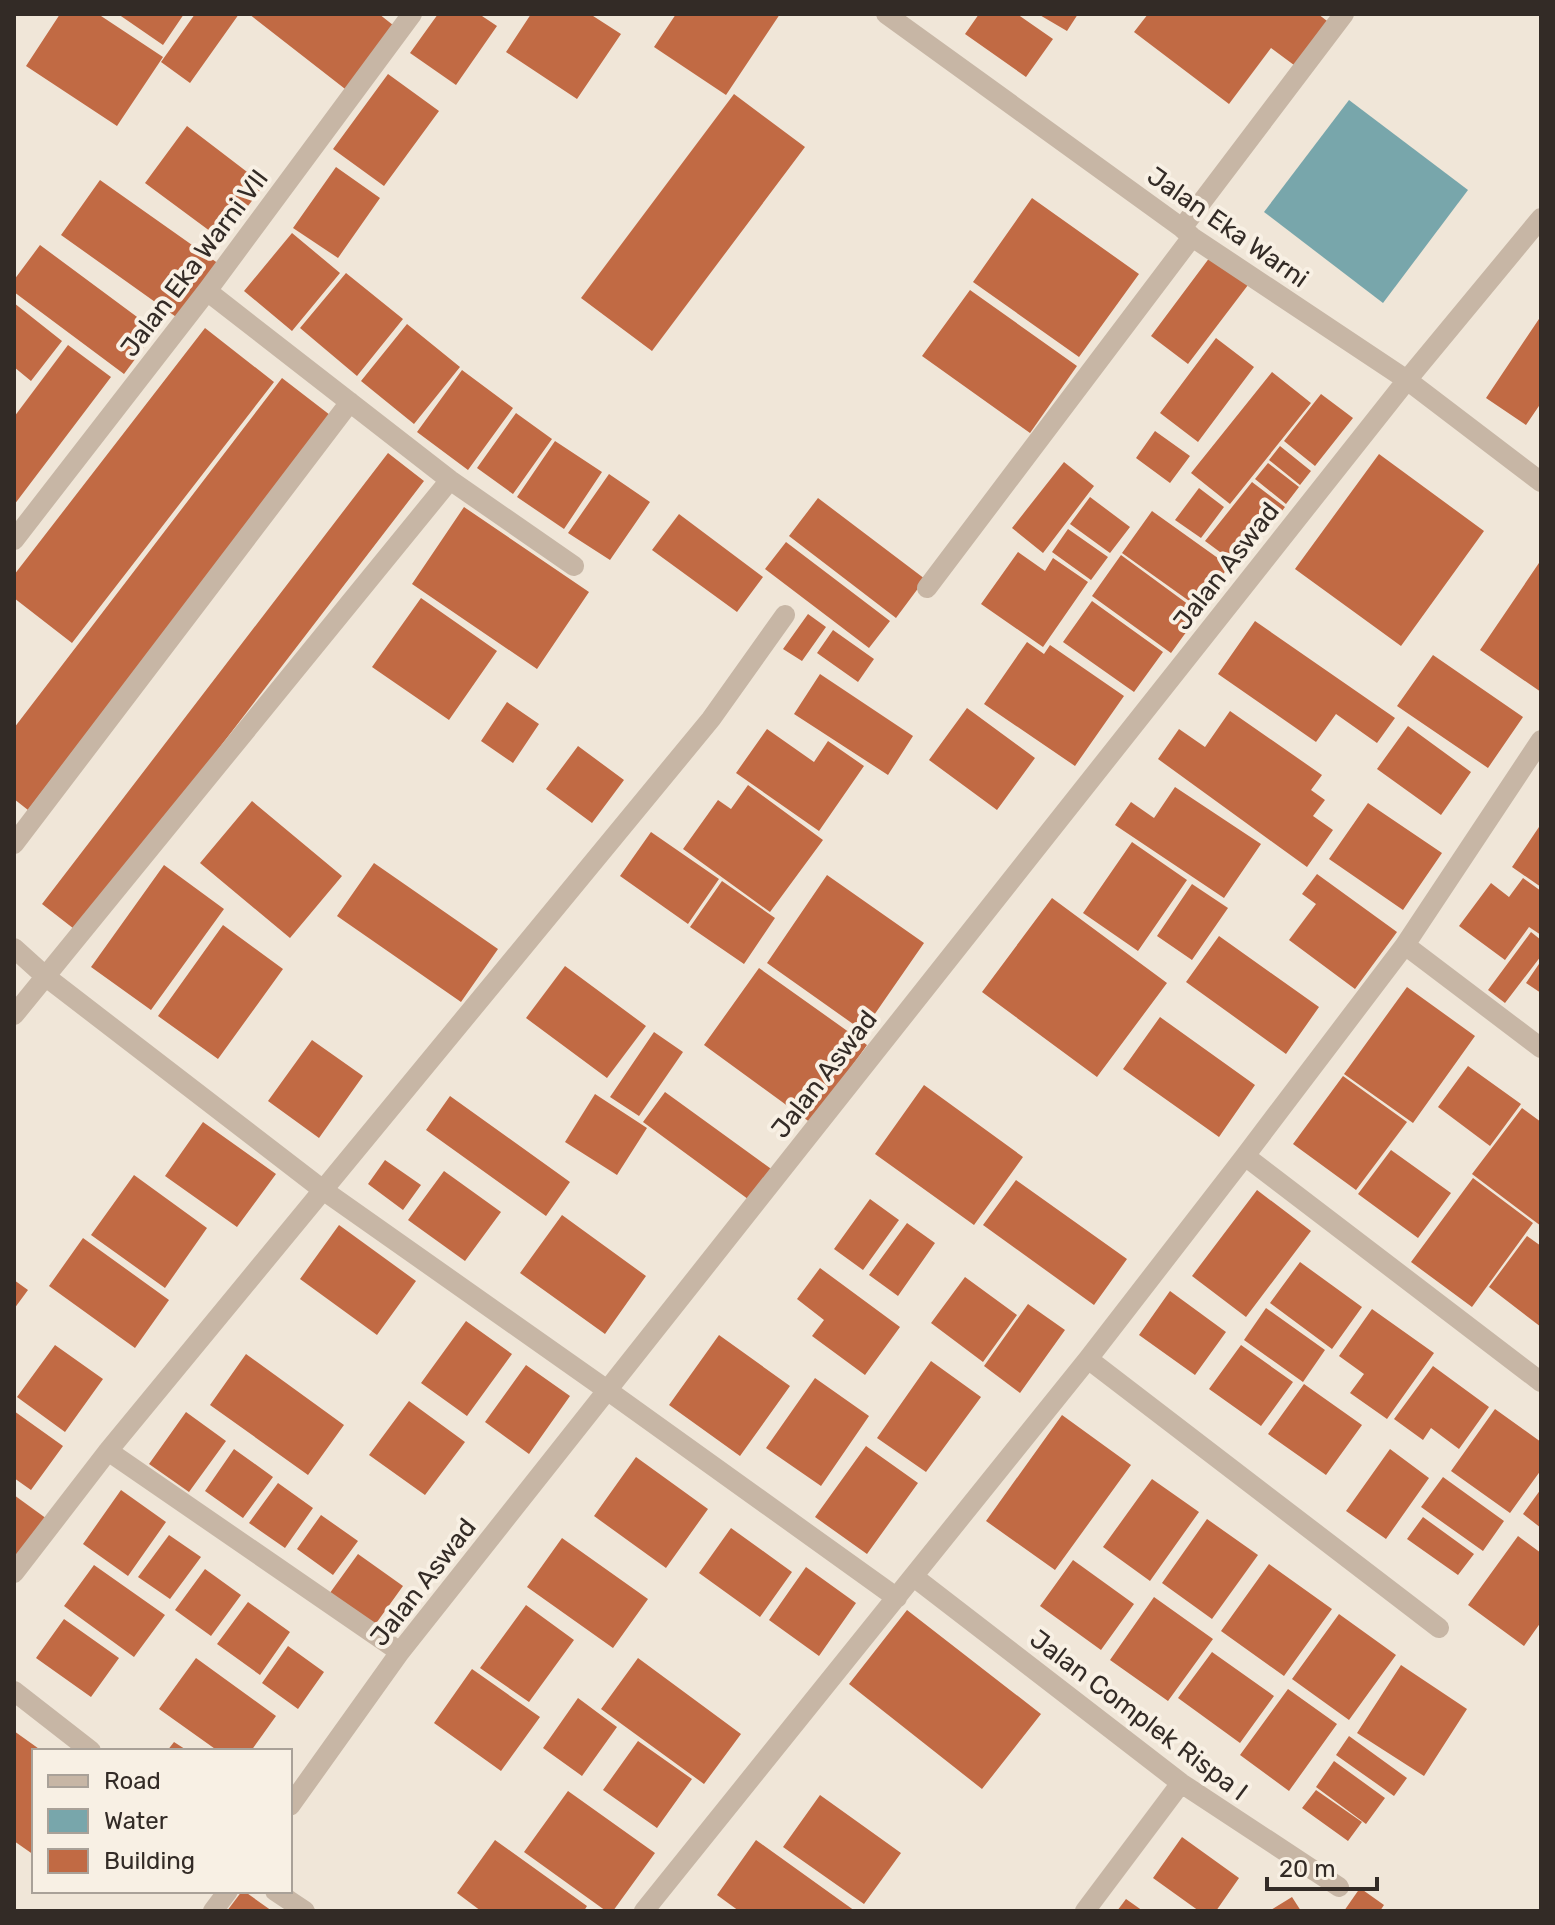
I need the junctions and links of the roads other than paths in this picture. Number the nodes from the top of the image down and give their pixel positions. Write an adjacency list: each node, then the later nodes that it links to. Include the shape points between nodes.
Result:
1 (412, 14): 6 (street, Jalan Eka Warni VII)
2 (886, 14): 5 (street, Jalan Eka Warni)
3 (1344, 14): 5 (street)
4 (1541, 218): 7 (street, Jalan Aswad)
5 (1187, 233): 7 (street, Jalan Eka Warni); 13 (street)
6 (207, 291): 8 (street); 11 (street, Jalan Eka Warni VII)
7 (1407, 380): 10 (street, Jalan Eka Warni); 26 (street, Jalan Aswad)
8 (350, 402): 9 (street); 16 (street)
9 (450, 480): 12 (street); 19 (street)
10 (1541, 482)
11 (14, 540)
12 (574, 566)
13 (927, 588)
14 (785, 615): 23 (street, via 711,719)
15 (1541, 740): 17 (street)
16 (14, 844)
17 (1405, 945): 21 (street); 22 (street)
18 (14, 948): 19 (street)
19 (45, 976): 20 (street); 23 (street)
20 (14, 1015)
21 (1541, 1048)
22 (1245, 1156): 24 (street); 25 (street)
23 (323, 1190): 26 (street); 27 (street)
24 (1088, 1359): 29 (street); 31 (street)
25 (1541, 1382)
26 (607, 1390): 30 (street); 32 (street, Jalan Aswad)
27 (108, 1451): 28 (street); 32 (street)
28 (14, 1573)
29 (914, 1577): 30 (street); 35 (street, Jalan Complek Rispa I)
30 (897, 1598): 42 (street)
31 (1439, 1628)
32 (400, 1652): 36 (street, Jalan Aswad)
33 (14, 1691): 34 (street)
34 (88, 1749)
35 (1181, 1783): 37 (street, Jalan Complek Rispa I); 43 (street)
36 (292, 1803)
37 (1339, 1887)
38 (226, 1893): 40 (street)
39 (278, 1893): 41 (street)
40 (213, 1911)
41 (305, 1911)
42 (644, 1911)
43 (1085, 1911)

